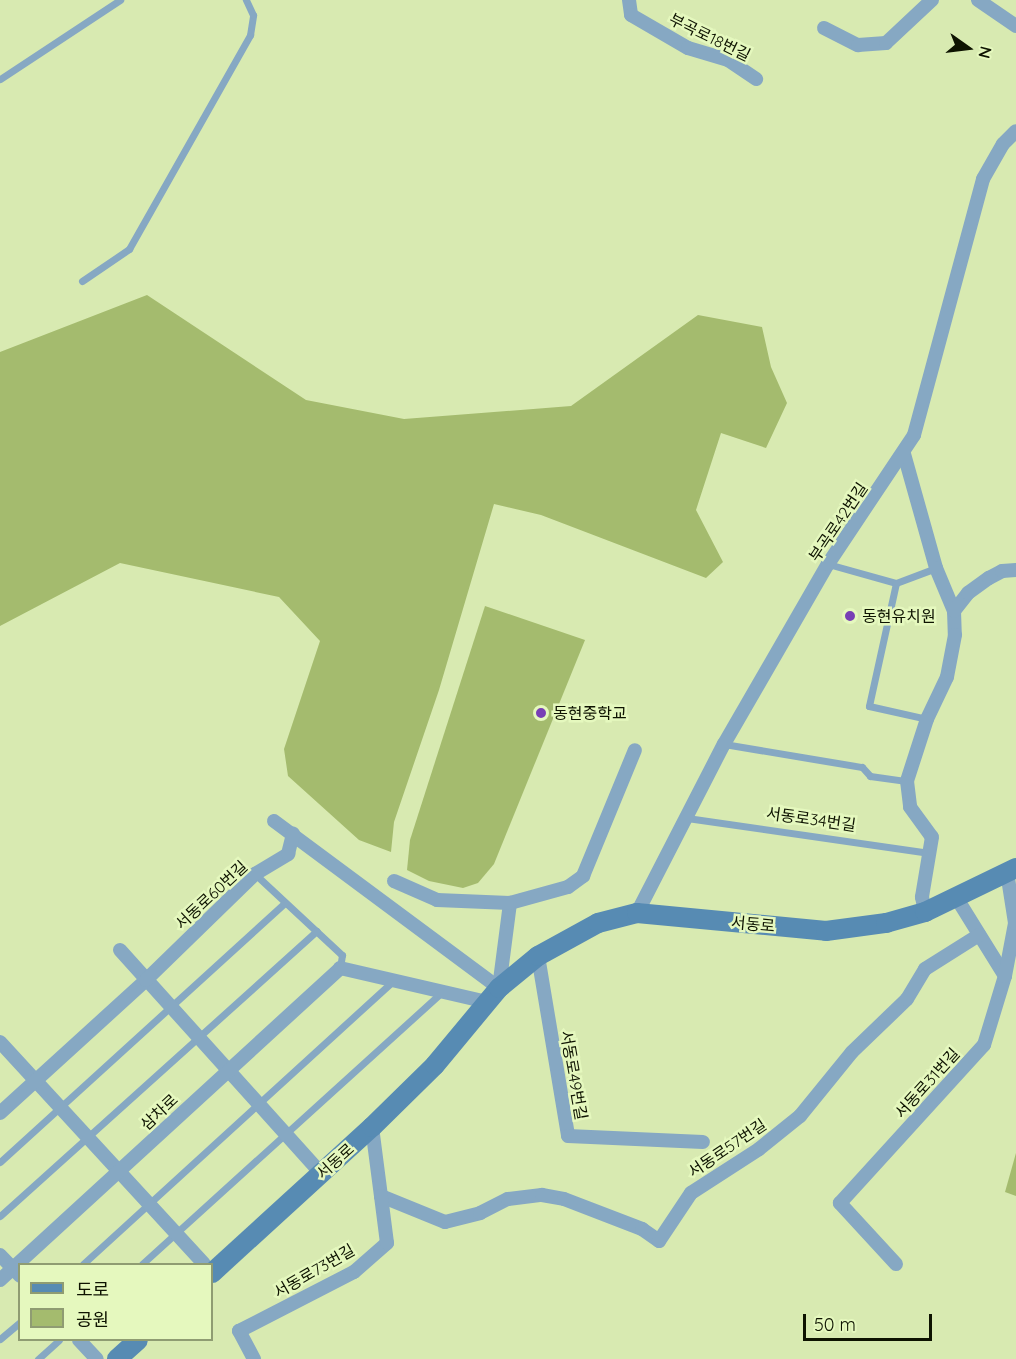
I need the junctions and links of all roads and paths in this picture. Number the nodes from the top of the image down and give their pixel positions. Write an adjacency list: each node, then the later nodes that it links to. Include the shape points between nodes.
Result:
1 (120, 0): 8 (lane)
2 (246, 0): 11 (lane, via 253,15 250,35 129,249)
3 (629, 0): 9 (street, 부곡로18번길, via 631,15 688,48 728,60)
4 (932, 0): 7 (street, via 886,42 858,45)
5 (978, 0): 6 (street)
6 (1016, 26)
7 (824, 28)
8 (0, 79)
9 (756, 79)
10 (1016, 131): 12 (street, 부곡로42번길, via 1003,144 983,179 914,435)
11 (82, 281)
12 (904, 454): 13 (street, 부곡로42번길); 14 (street)
13 (828, 564): 16 (lane); 19 (street, 부곡로42번길)
14 (936, 568): 16 (lane); 17 (street)
15 (1016, 570): 17 (street, via 988,578 968,593)
16 (896, 583): 18 (lane, via 869,706)
17 (954, 611): 18 (street, via 955,635 947,677)
18 (927, 719): 21 (street)
19 (724, 744): 21 (lane, via 862,767 870,776); 22 (street, 부곡로42번길)
20 (635, 750): 31 (street, via 583,876 568,887)
21 (907, 781): 25 (street, via 910,807 932,837)
22 (687, 818): 25 (lane, 서동로34번길); 33 (street, 부곡로42번길)
23 (274, 821): 24 (street)
24 (293, 834): 27 (street, 서동로60번길, via 288,854); 43 (street)
25 (929, 853): 32 (street, via 922,897)
26 (1011, 870): 29 (street, 서동로); 39 (street, via 1015,923)
27 (255, 874): 30 (lane); 40 (street, 서동로60번길)
28 (394, 880): 31 (street, via 437,900)
29 (956, 897): 32 (street, 서동로); 35 (street)
30 (285, 903): 34 (lane); 44 (lane)
31 (510, 903): 43 (street)
32 (925, 912): 33 (street, 서동로, via 886,923 826,931)
33 (637, 913): 37 (street, 서동로, via 598,923)
34 (316, 931): 38 (lane, via 342,955); 45 (lane)
35 (979, 935): 39 (street); 59 (street, 서동로57번길, via 925,969 907,999 852,1052 800,1116 759,1149 691,1193 659,1241 642,1229 564,1199 542,1195 508,1198 480,1213 445,1222)
36 (120, 950): 40 (street)
37 (538, 956): 43 (street, 서동로); 55 (street, 서동로49번길, via 568,1136)
38 (340, 968): 41 (street); 47 (street, 삼차로)
39 (1005, 976): 68 (street, 서동로31번길, via 984,1045 840,1203)
40 (146, 980): 44 (street); 48 (street, 서동로60번길)
41 (395, 980): 42 (street); 49 (lane)
42 (443, 991): 43 (street); 53 (lane)
43 (493, 995): 52 (street, 서동로, via 435,1065)
44 (171, 1007): 45 (street); 50 (lane)
45 (198, 1037): 47 (street); 54 (lane)
46 (2, 1047): 48 (street)
47 (228, 1071): 49 (street); 57 (street, 삼차로)
48 (36, 1081): 50 (street); 51 (street, 서동로60번길)
49 (260, 1104): 53 (street); 60 (lane)
50 (60, 1107): 54 (street); 56 (lane)
51 (0, 1113)
52 (372, 1127): 58 (street, 서동로); 59 (street)
53 (285, 1133): 58 (street); 62 (lane)
54 (88, 1137): 57 (street); 61 (lane)
55 (703, 1142)
56 (0, 1162)
57 (119, 1171): 60 (street); 64 (street, 삼차로)
58 (321, 1173): 70 (street, 서동로)
59 (381, 1196): 80 (street, 서동로73번길, via 387,1243 354,1272 240,1331)
60 (150, 1204): 62 (street); 65 (lane)
61 (0, 1216)
62 (176, 1233): 66 (lane); 67 (street)
63 (0, 1255): 69 (street)
64 (25, 1263)
65 (84, 1263)
66 (143, 1263)
67 (203, 1263)
68 (896, 1264)
69 (16, 1272): 71 (street, 삼차로)
70 (213, 1272)
71 (0, 1280)
72 (18, 1324): 73 (lane)
73 (0, 1339)
74 (58, 1341): 77 (lane)
75 (80, 1341): 78 (street)
76 (137, 1341): 79 (street)
77 (38, 1359)
78 (97, 1359)
79 (117, 1359)
80 (254, 1359)

